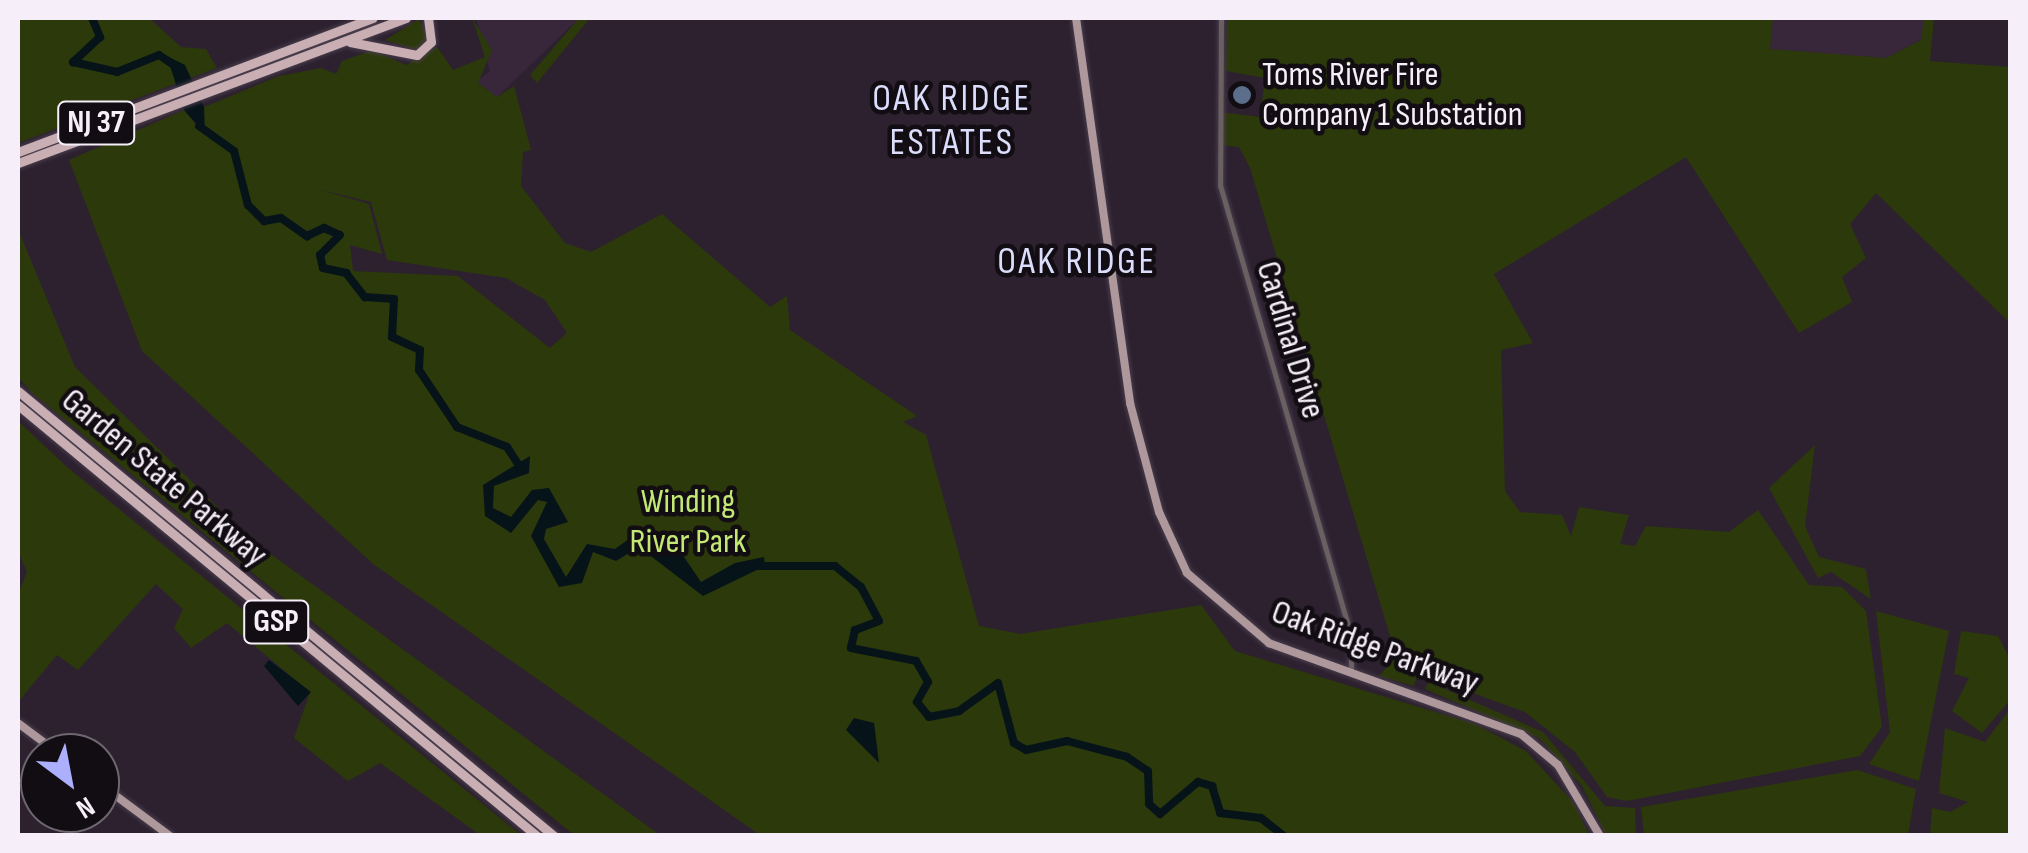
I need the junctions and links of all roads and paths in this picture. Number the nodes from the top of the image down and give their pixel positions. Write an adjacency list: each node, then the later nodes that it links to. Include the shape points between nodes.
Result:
1 (374, 18): 7 (highway, NJ 37)
2 (406, 18): 6 (highway, NJ 37)
3 (428, 18): 6 (highway, via 431,42 417,55 366,42)
4 (1076, 18): 11 (main road, Oak Ridge Parkway, via 1121,353 1167,535 1187,573 1244,629)
5 (1221, 18): 11 (street, Cardinal Drive, via 1220,185 1351,637)
6 (324, 48): 7 (highway, NJ 37)
7 (206, 86): 8 (highway, NJ 37)
8 (20, 156)
9 (18, 388): 15 (highway, Garden State Parkway / GSP)
10 (18, 408): 14 (highway, Garden State Parkway / GSP)
11 (1351, 671): 16 (main road, Oak Ridge Parkway, via 1521,734 1558,765)
12 (120, 799): 13 (main road)
13 (170, 836)
14 (537, 836)
15 (554, 836)
16 (1600, 836)

